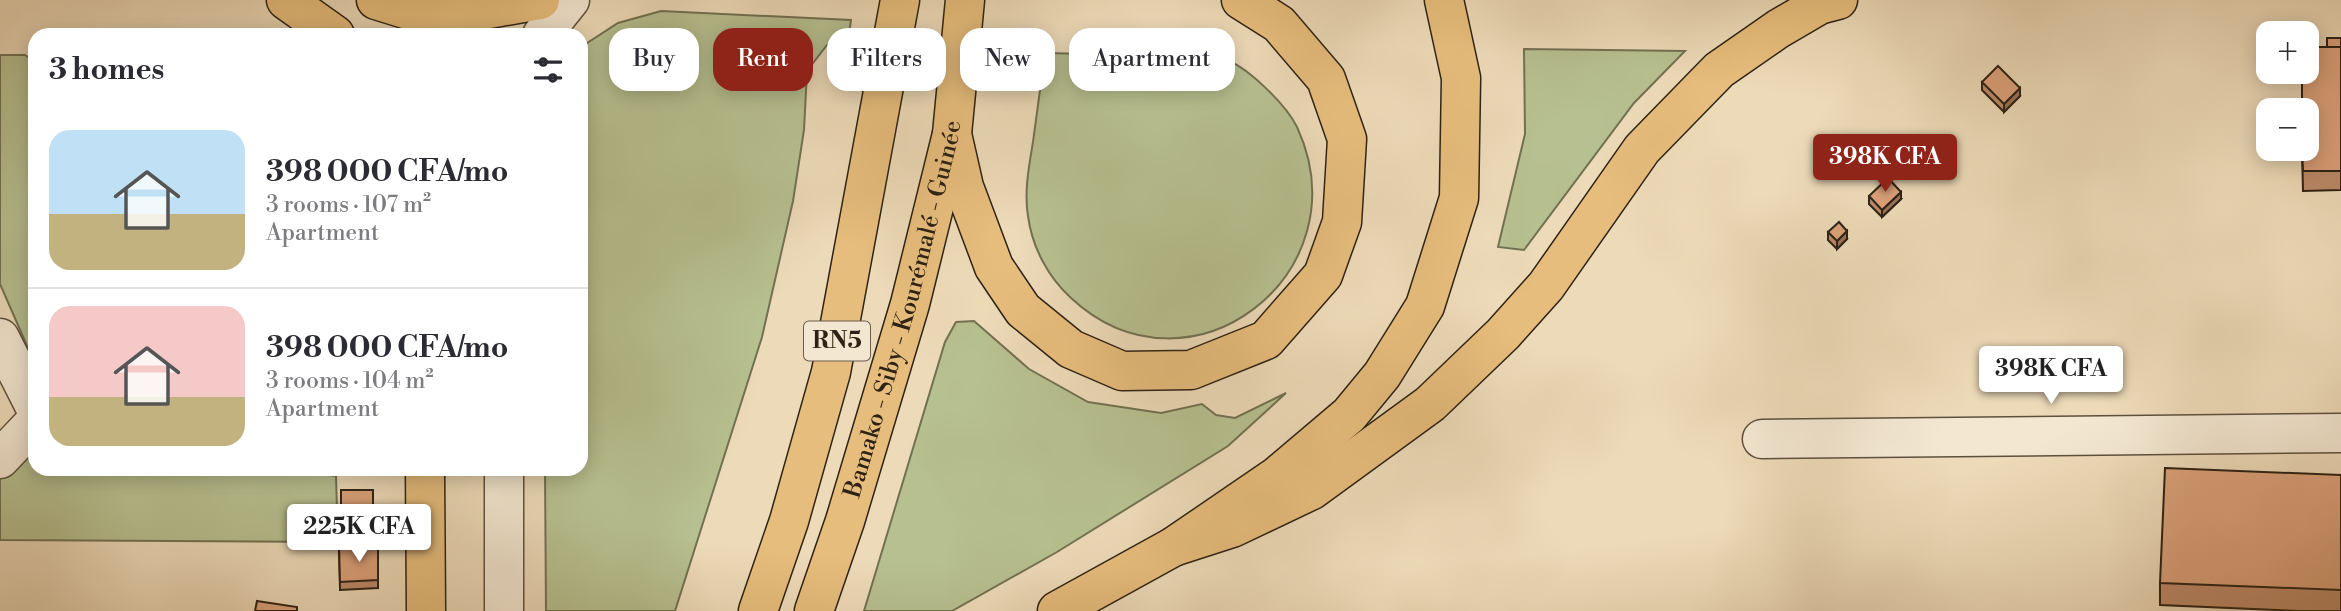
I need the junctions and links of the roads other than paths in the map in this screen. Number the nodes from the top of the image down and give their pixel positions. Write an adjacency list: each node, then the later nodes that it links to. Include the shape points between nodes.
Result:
1 (286, 0): 10 (main road)
2 (376, 0): 3 (main road, via 418,13 472,12)
3 (540, 0)
4 (570, 0): 11 (street)
5 (900, 0): 24 (main road, RN5, via 831,372)
6 (965, 0): 12 (main road, Bamako - Siby - Kourémalé - Guinée / RN5)
7 (1241, 0): 12 (main road, via 1279,24 1326,79 1347,139 1342,222 1323,275 1266,340 1191,370 1122,371 1071,349 1023,310 995,267 964,187)
8 (1444, 0): 21 (main road, via 1461,78 1459,198 1425,306 1382,375 1349,415 1277,476)
9 (1838, 0): 21 (main road, via 1819,5 1778,29 1719,70 1642,149 1546,286 1430,404 1312,490 1232,528)
10 (325, 28)
11 (548, 28)
12 (952, 134): 25 (main road, Bamako - Siby - Kourémalé - Guinée / RN5, via 906,317)
13 (0, 338): 14 (street)
14 (28, 393)
15 (28, 429): 18 (street)
16 (2341, 433): 17 (street)
17 (1762, 439)
18 (0, 459)
19 (422, 476): 22 (main road)
20 (504, 476): 23 (street)
21 (1173, 547): 26 (main road)
22 (426, 611)
23 (504, 611)
24 (758, 611)
25 (814, 611)
26 (1057, 611)

